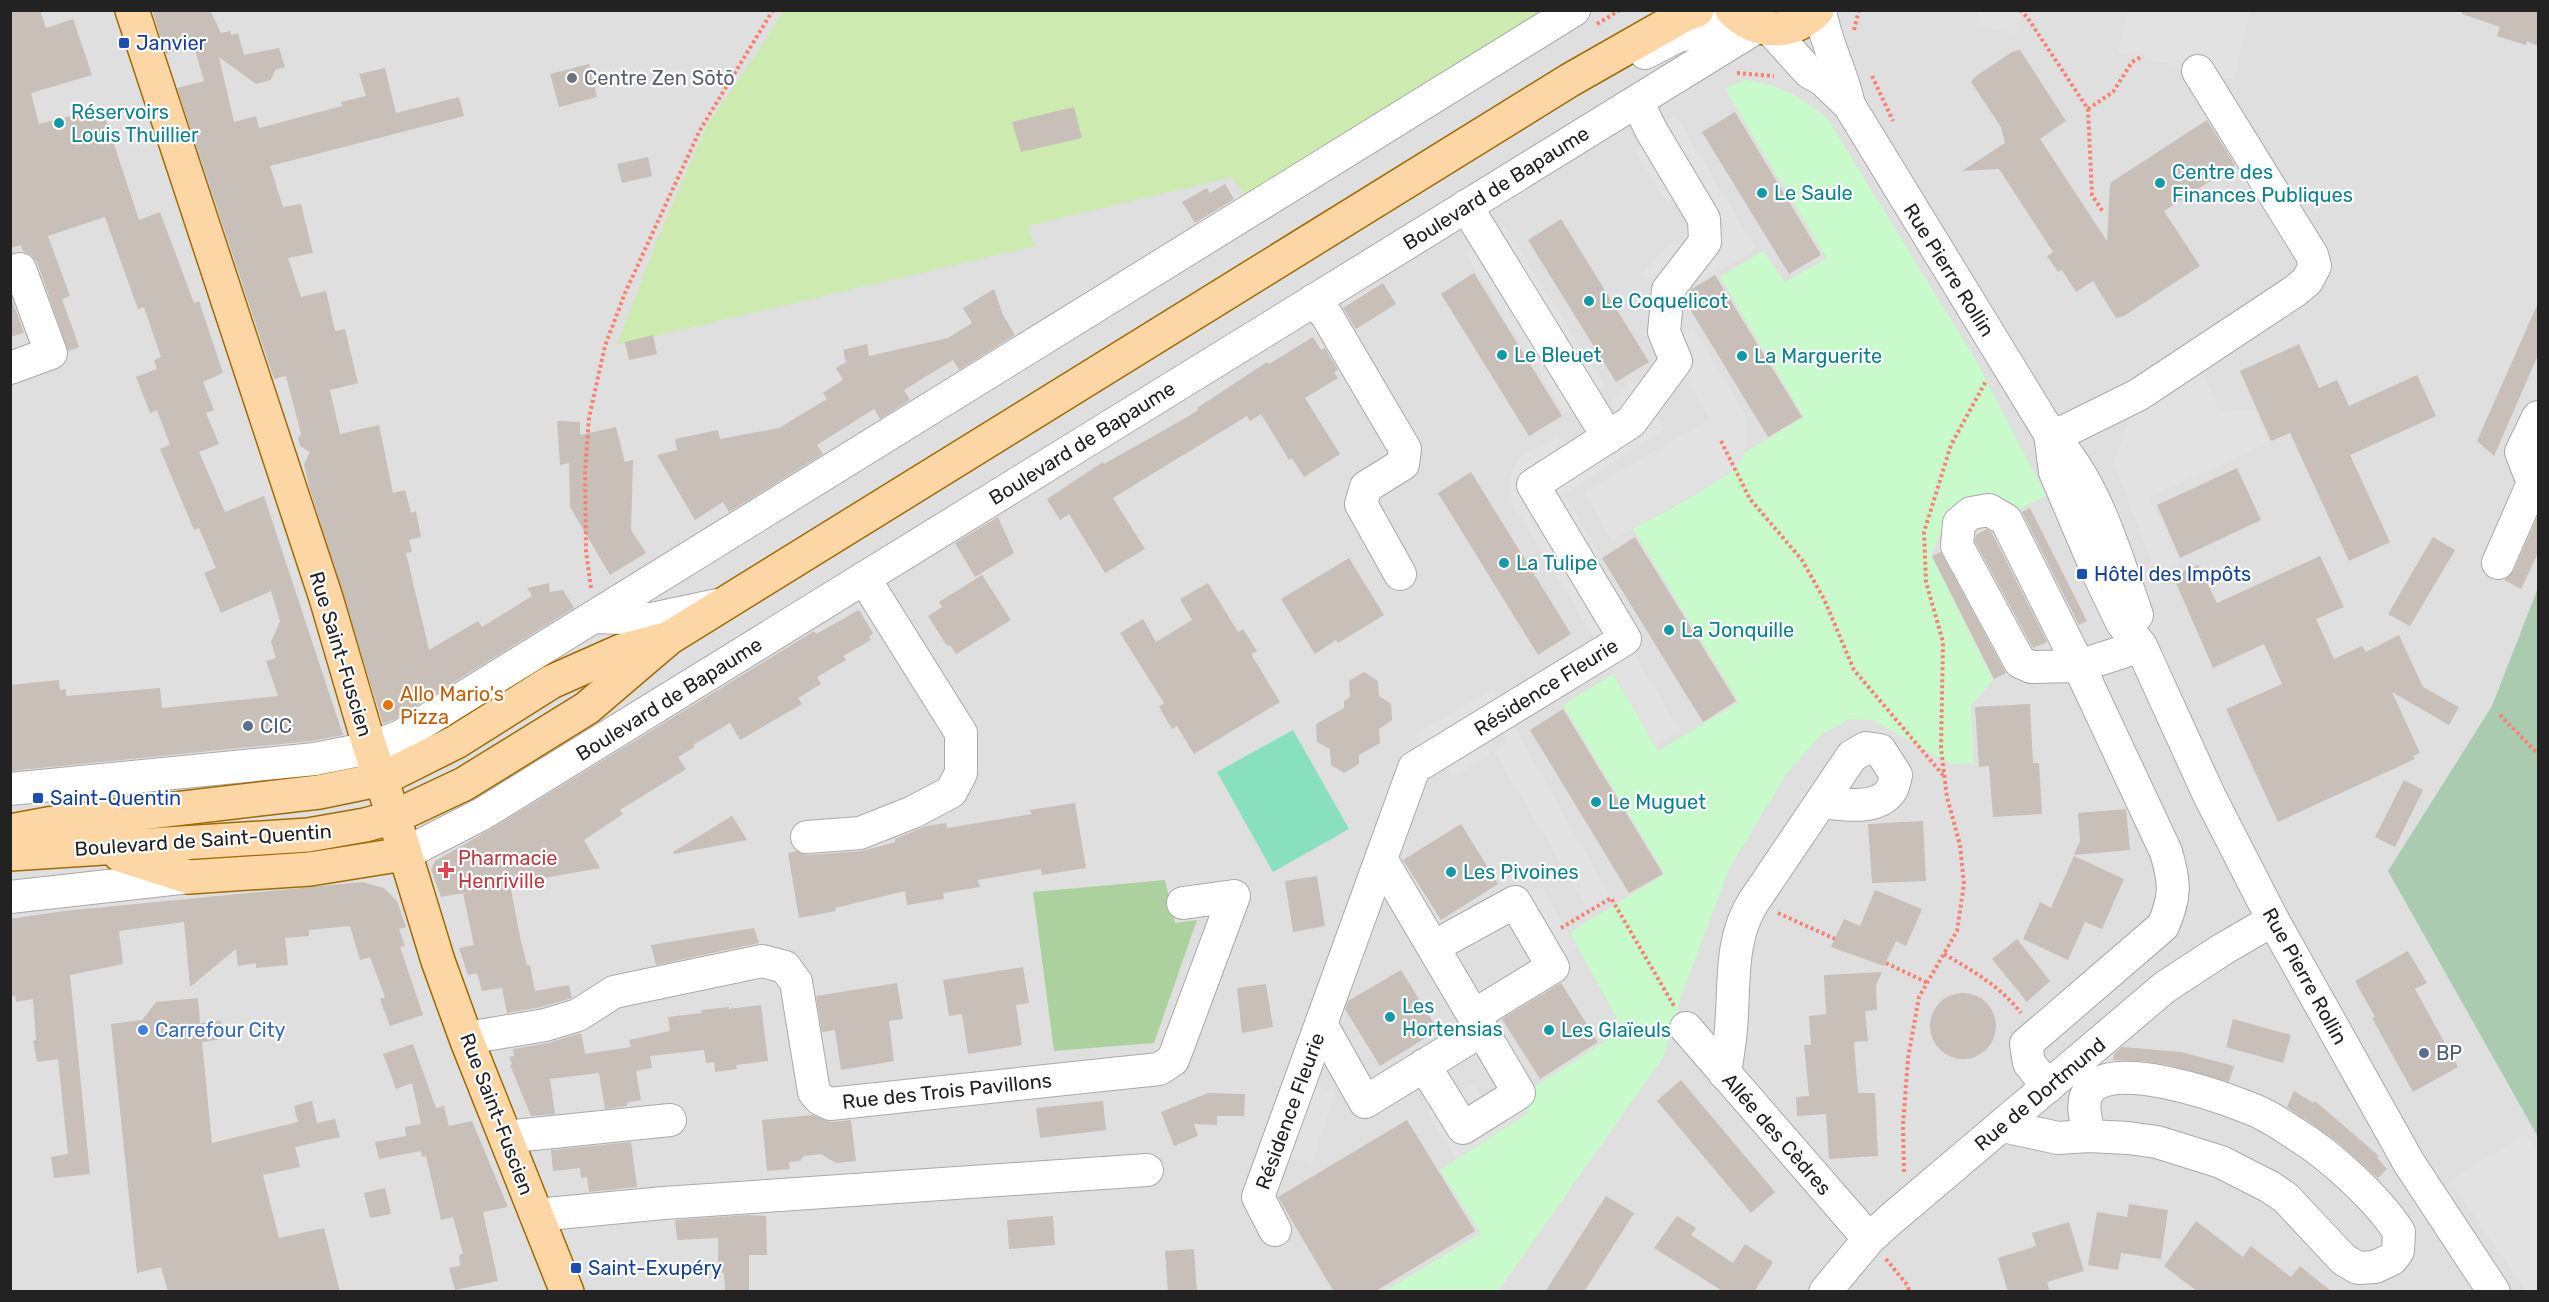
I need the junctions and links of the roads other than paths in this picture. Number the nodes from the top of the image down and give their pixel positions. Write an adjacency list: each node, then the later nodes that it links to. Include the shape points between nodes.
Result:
1 (132, 10): 28 (main road, Rue Saint-Fuscien, via 326,598)
2 (1574, 10): 23 (street)
3 (1652, 10): 8 (main road, Boulevard de Bapaume)
4 (1697, 10): 8 (main road, Boulevard de Bapaume)
5 (1818, 10): 6 (main road, via 1784,29); 10 (street, Rue Pierre Rollin)
6 (1751, 22): 9 (street, Boulevard de Bapaume); 10 (street, Rue Pierre Rollin); 11 (street, via 1678,36 1473,160)
7 (2198, 71): 17 (street, via 2312,255 2315,266 2307,281 2295,291 2138,395 2065,431)
8 (1570, 80): 11 (main road, Boulevard de Bapaume)
9 (1637, 101): 12 (street, Boulevard de Bapaume); 18 (street, Résidence Fleurie, via 1704,219 1705,242 1668,290 1664,332 1676,361 1631,422)
10 (1849, 105): 17 (street, Rue Pierre Rollin)
11 (1395, 190): 22 (main road, Boulevard de Bapaume)
12 (1466, 206): 14 (street, Boulevard de Bapaume); 18 (street)
13 (10, 272): 15 (street, via 20,269 51,353)
14 (1314, 300): 20 (street, via 1405,449 1403,464 1366,487 1360,504); 21 (street, Boulevard de Bapaume)
15 (10, 368)
16 (2538, 417): 19 (street, via 2522,452 2532,483)
17 (2050, 434): 25 (street, Rue Pierre Rollin, via 2066,451 2098,509 2138,616)
18 (1608, 437): 38 (street, Résidence Fleurie, via 1533,485 1625,639 1414,768)
19 (2498, 562)
20 (1400, 574)
21 (864, 578): 34 (street, via 961,733 961,773 951,792 913,812 860,833); 37 (street, Boulevard de Bapaume, via 482,814)
22 (726, 603): 23 (street, via 652,619); 24 (main road, Boulevard de Bapaume)
23 (594, 617): 28 (street, via 401,736)
24 (669, 638): 26 (main road, Boulevard de Bapaume); 32 (main road, Boulevard de Bapaume, via 587,708 464,784)
25 (2141, 646): 27 (street); 42 (street, Rue Pierre Rollin, via 2209,795)
26 (621, 651): 29 (main road, Boulevard de Bapaume, via 551,682 456,742); 32 (main road, via 576,689 423,787)
27 (2079, 666): 27 (street, via 2006,520 1989,510 1971,513 1959,524 1957,546 2020,662 2031,667); 50 (street, via 2166,852 2174,878 2172,903 2163,926 2026,1044 2029,1063)
28 (370, 748): 29 (main road, Rue Saint-Fuscien); 30 (street, via 315,759)
29 (382, 780): 32 (main road, Rue Saint-Fuscien); 33 (main road, Boulevard de Saint-Quentin, via 319,792); 35 (main road, via 355,805 126,834)
30 (10, 789)
31 (1821, 802): 49 (street, via 1754,901 1738,939)
32 (394, 817): 35 (main road, Boulevard de Saint-Quentin, via 308,835); 37 (main road, Rue Saint-Fuscien)
33 (10, 831)
34 (807, 837)
35 (98, 848): 36 (main road, Boulevard de Saint-Quentin); 39 (main road)
36 (10, 854)
37 (404, 854): 39 (main road, via 310,869); 47 (main road, Rue Saint-Fuscien)
38 (1381, 860): 43 (street); 45 (street, Résidence Fleurie)
39 (189, 877): 40 (street, Boulevard de Saint-Quentin)
40 (10, 897)
41 (1183, 903): 47 (street, Rue des Trois Pavillons, via 1234,896 1173,1060 1160,1069 830,1104 814,1092 796,982 785,967 762,961 614,992 578,1015)
42 (2273, 920): 50 (street, Rue de Dortmund, via 2165,987); 61 (street, Rue Pierre Rollin, via 2409,1163)
43 (1433, 947): 44 (street); 44 (street, Résidence Fleurie, via 1515,902 1540,942 1553,967)
44 (1478, 1023): 48 (street, Résidence Fleurie); 48 (street, via 1519,1093 1463,1128)
45 (1321, 1024): 48 (street, Résidence Fleurie, via 1365,1102); 57 (street, Résidence Fleurie, via 1258,1197)
46 (1686, 1028): 49 (street, Allée des Cèdres)
47 (467, 1041): 54 (main road, Rue Saint-Fuscien)
48 (1424, 1065)
49 (1725, 1074): 58 (street, Allée des Cèdres)
50 (2048, 1087): 52 (street, Rue de Dortmund)
51 (670, 1120): 54 (street)
52 (2003, 1126): 53 (street, via 2058,1138); 58 (street, Rue de Dortmund)
53 (2089, 1136): 53 (street, via 2157,1142 2221,1162 2286,1198 2344,1260 2358,1268 2385,1264 2398,1251 2399,1233 2360,1187 2322,1152 2251,1108 2161,1082 2122,1078 2101,1081 2089,1090 2084,1103)
54 (506, 1137): 56 (main road, Rue Saint-Fuscien)
55 (1147, 1170): 56 (street)
56 (536, 1215): 59 (main road, Rue Saint-Fuscien)
57 (1275, 1230)
58 (1869, 1239): 60 (street, Rue de Dortmund)
59 (563, 1291)
60 (1825, 1292)
61 (2494, 1292)

